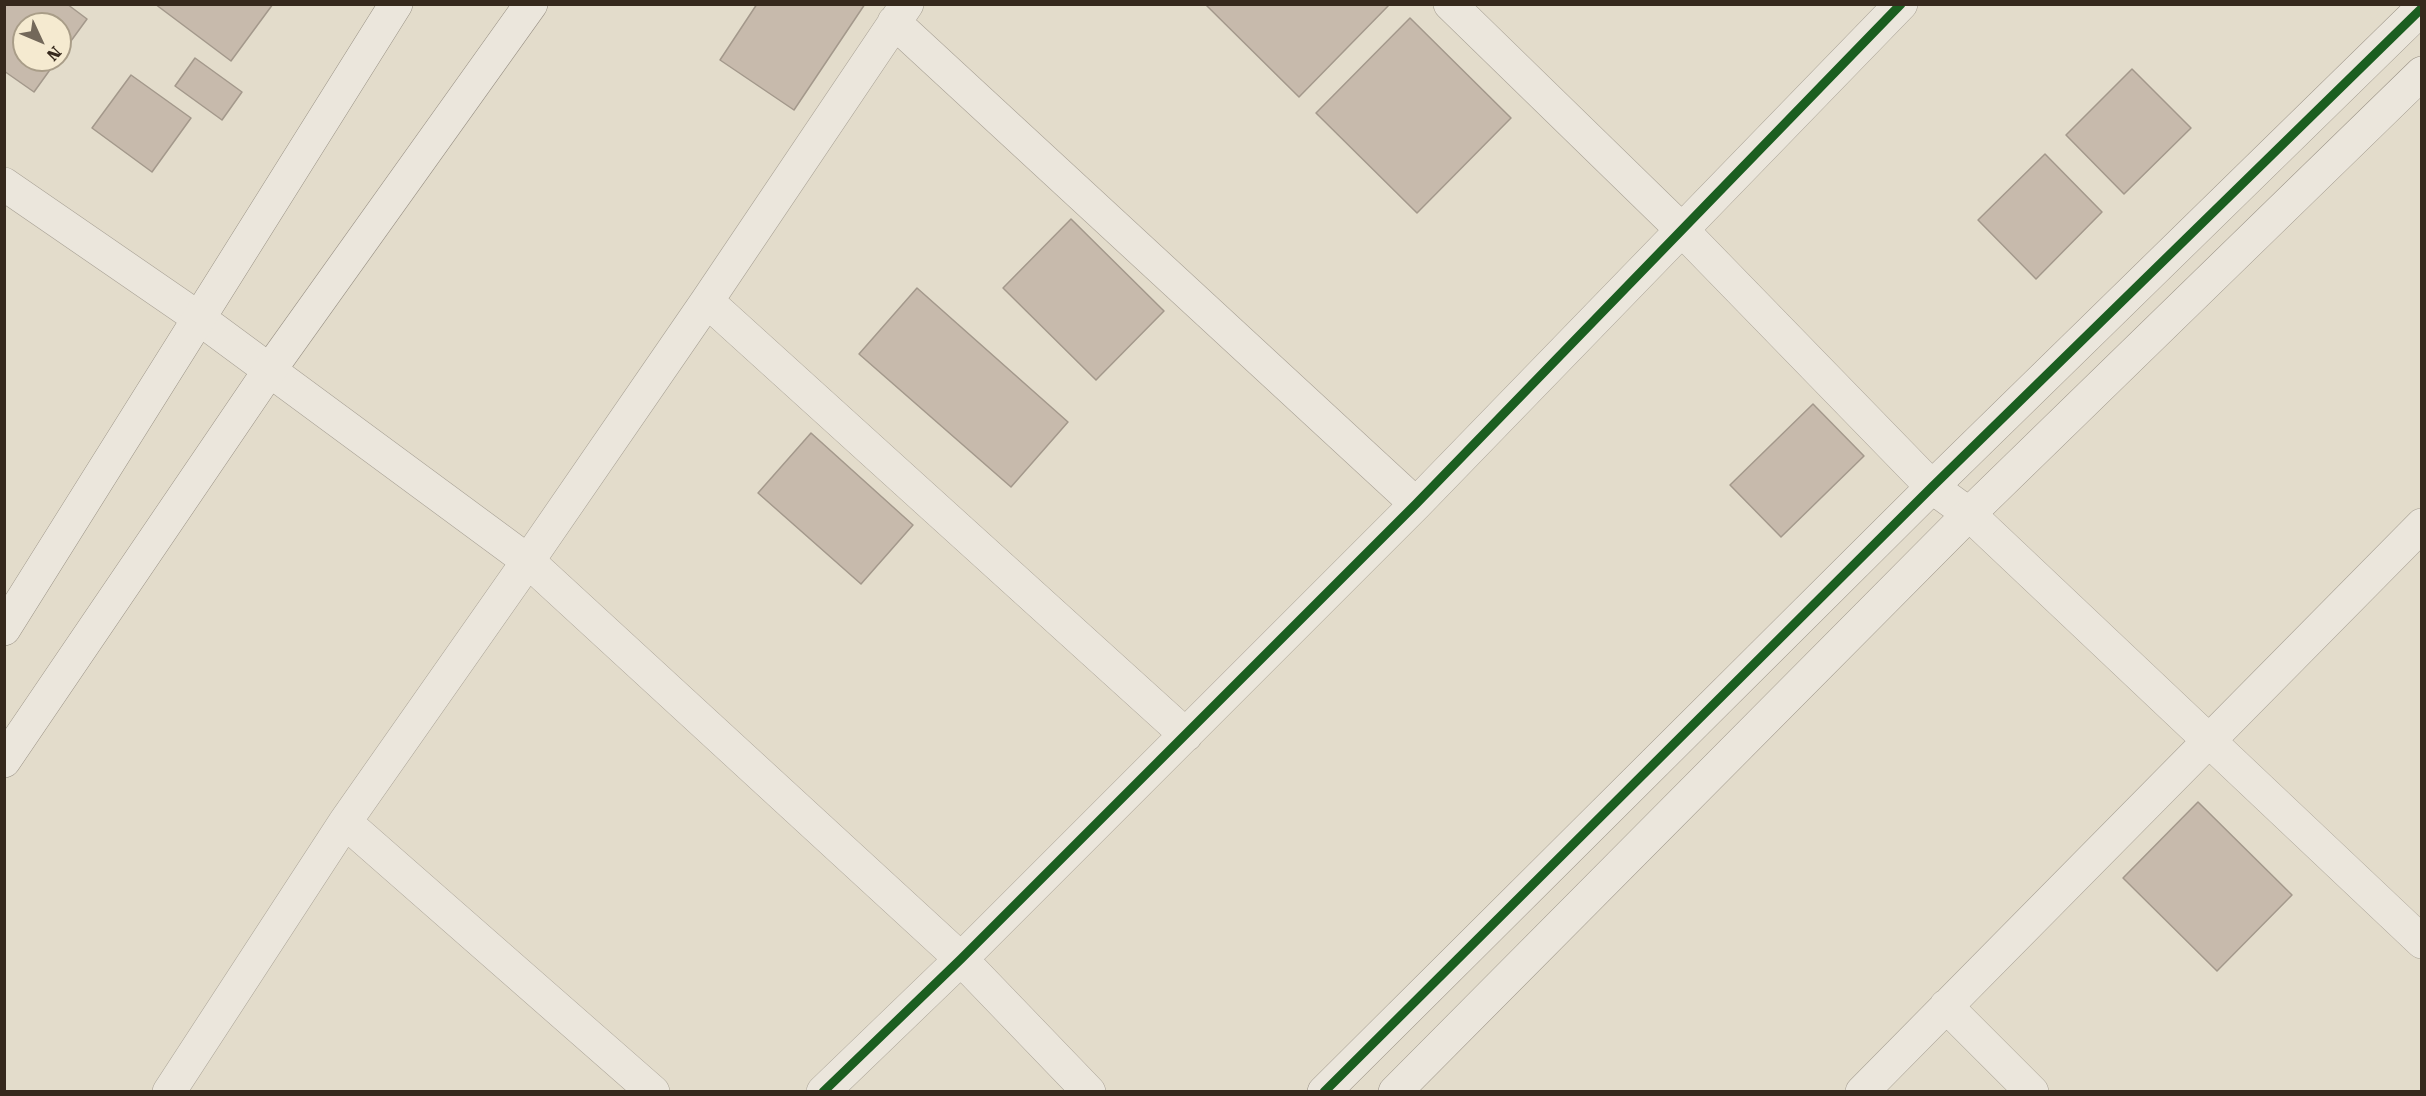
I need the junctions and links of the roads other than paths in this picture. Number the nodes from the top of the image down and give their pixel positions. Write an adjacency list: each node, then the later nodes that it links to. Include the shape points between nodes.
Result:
1 (396, 4): 11 (street)
2 (531, 4): 12 (street)
3 (1450, 4): 9 (street)
4 (1896, 6): 9 (street)
5 (2421, 8): 13 (street)
6 (900, 13): 10 (street); 14 (street)
7 (2421, 73): 15 (street)
8 (4, 184): 11 (street)
9 (1683, 231): 13 (street); 14 (street)
10 (707, 301): 17 (street); 19 (street)
11 (200, 319): 12 (street); 18 (street)
12 (269, 371): 17 (street); 21 (street)
13 (1932, 487): 15 (street); 30 (street)
14 (1416, 504): 19 (street)
15 (1969, 514): 20 (street); 31 (street)
16 (2421, 525): 20 (street)
17 (528, 561): 22 (street); 24 (street)
18 (4, 629)
19 (1186, 735): 24 (street)
20 (2207, 740): 23 (street); 25 (street)
21 (4, 761)
22 (345, 822): 26 (street); 27 (street)
23 (2421, 942)
24 (962, 959): 28 (street); 29 (street)
25 (1946, 1006): 32 (street); 33 (street)
26 (169, 1092)
27 (653, 1092)
28 (823, 1092)
29 (1089, 1092)
30 (1324, 1092)
31 (1395, 1092)
32 (1862, 1092)
33 (2032, 1092)

